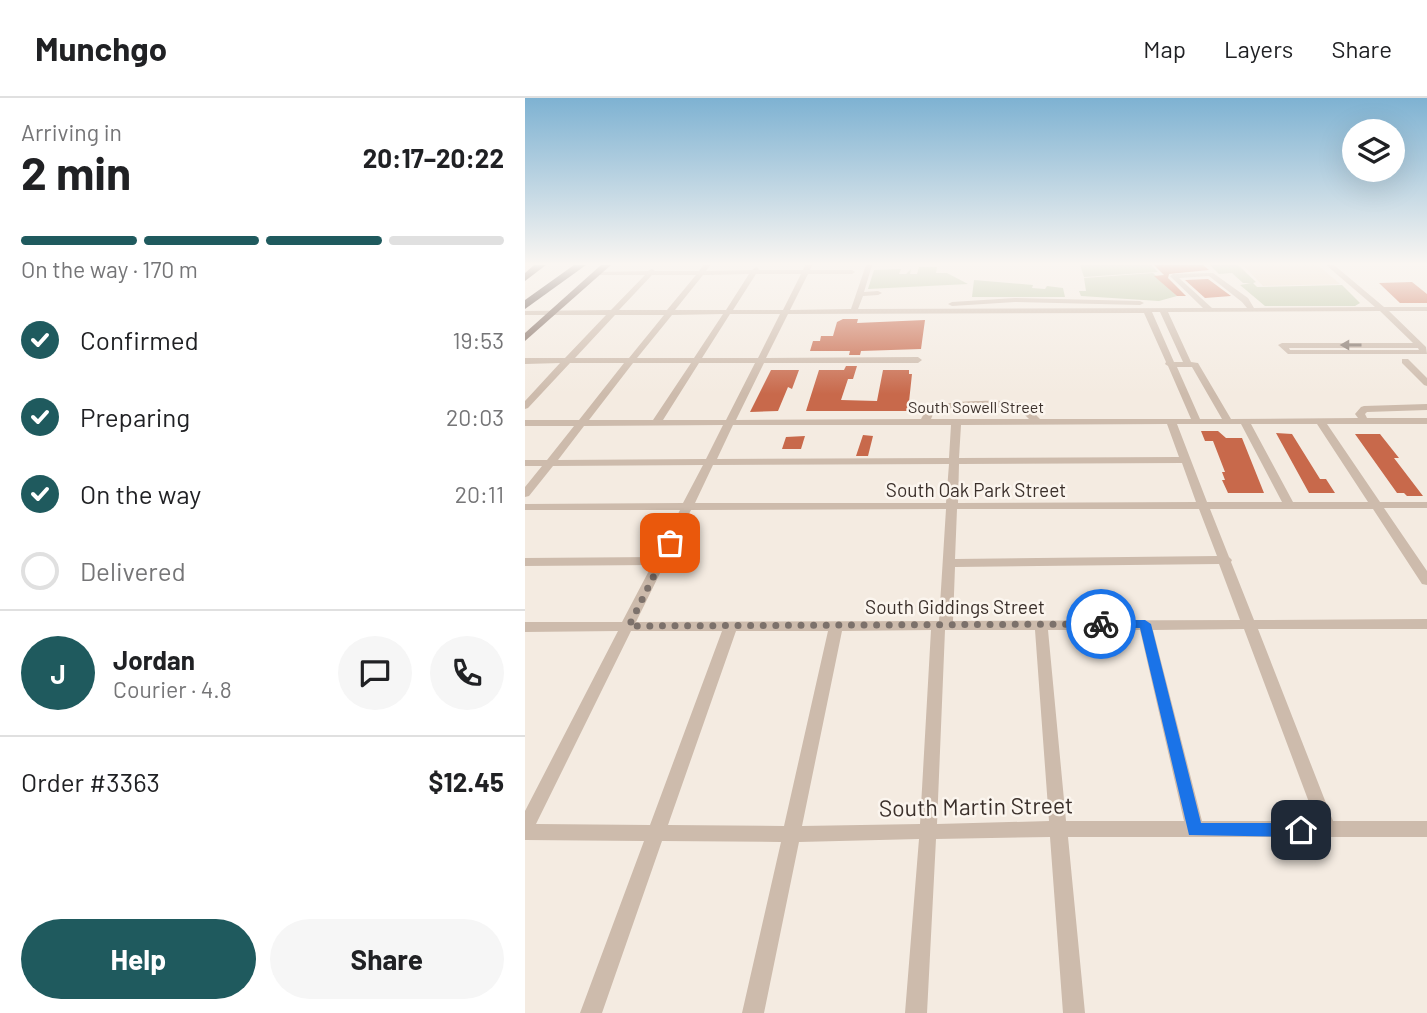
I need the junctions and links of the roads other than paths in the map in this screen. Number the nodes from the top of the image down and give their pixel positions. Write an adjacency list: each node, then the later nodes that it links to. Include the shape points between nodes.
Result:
1 (558, 308): 18 (main road)
2 (617, 308): 19 (street)
3 (674, 308): 20 (street)
4 (732, 308): 21 (street)
5 (788, 308): 22 (street)
6 (855, 308): 23 (street)
7 (941, 308): 17 (street)
8 (1170, 308): 16 (street)
9 (1199, 308): 16 (street)
10 (1296, 308): 11 (street)
11 (1382, 309): 12 (street); 27 (street)
12 (1427, 309)
13 (528, 310): 18 (street)
14 (1147, 310): 15 (street); 17 (street); 25 (street)
15 (1163, 310): 16 (street); 26 (street)
16 (1173, 310)
17 (940, 311): 23 (street)
18 (553, 312): 19 (street); 24 (main road)
19 (613, 312): 20 (street); 33 (street)
20 (671, 312): 21 (street); 28 (street)
21 (729, 312): 22 (street); 29 (street)
22 (786, 312): 23 (street); 30 (street)
23 (854, 312)
24 (525, 338)
25 (1159, 340): 26 (street); 35 (street)
26 (1177, 340): 36 (street)
27 (1424, 351): 27 (street, one-way to 27, via 1282,345 1288,352)
28 (632, 360): 29 (street); 33 (street); 53 (street)
29 (697, 360): 30 (street); 51 (street)
30 (762, 360): 31 (street); 45 (street)
31 (918, 360)
32 (525, 361): 33 (street)
33 (568, 361): 38 (street)
34 (1405, 361): 37 (street)
35 (1169, 364): 36 (street); 50 (street)
36 (1188, 364): 40 (street, via 1198,368)
37 (1425, 380)
38 (525, 406)
39 (1427, 407): 43 (street, via 1364,410 1360,414)
40 (1229, 421): 41 (street, South Sowell Street); 50 (street, South Sowell Street)
41 (1244, 421): 42 (street, South Sowell Street); 60 (street)
42 (1320, 421): 43 (street, South Sowell Street); 64 (street)
43 (1364, 421): 44 (street, South Sowell Street)
44 (1427, 421)
45 (730, 422): 46 (street, South Sowell Street); 51 (street, South Sowell Street); 58 (street)
46 (925, 422): 47 (street, South Sowell Street); 48 (street, via 930,410 939,406 1012,404)
47 (956, 422): 48 (street, South Sowell Street); 55 (street)
48 (1038, 422): 49 (street, South Sowell Street)
49 (1171, 422): 50 (street, South Sowell Street); 54 (street)
50 (1197, 422)
51 (656, 423): 53 (street, South Sowell Street)
52 (525, 424): 53 (street, South Sowell Street)
53 (583, 424): 57 (street)
54 (1186, 460): 55 (street); 63 (street)
55 (953, 461): 58 (street); 62 (street)
56 (525, 463): 57 (street)
57 (550, 463): 58 (street); 59 (street)
58 (710, 463): 66 (street)
59 (525, 494)
60 (1289, 505): 63 (street, South Oak Park Street); 64 (street, South Oak Park Street)
61 (1427, 505): 64 (street, South Oak Park Street)
62 (951, 506): 63 (street, South Oak Park Street); 66 (street, South Oak Park Street); 70 (street)
63 (1204, 506): 67 (street)
64 (1377, 506): 71 (street)
65 (525, 507): 66 (street, South Oak Park Street)
66 (688, 507): 68 (street)
67 (1226, 560): 70 (street); 73 (street)
68 (661, 561): 69 (street); 76 (street)
69 (525, 562)
70 (948, 563): 79 (street)
71 (1427, 581)
72 (1145, 624): 73 (street, South Giddings Street); 75 (street, South Giddings Street); 84 (street)
73 (1251, 624): 74 (street, South Giddings Street); 85 (street)
74 (1427, 624)
75 (1041, 625): 79 (street, South Giddings Street); 83 (street)
76 (629, 626): 77 (street, South Giddings Street); 80 (street, South Giddings Street); 82 (street)
77 (731, 626): 78 (street, South Giddings Street); 87 (street)
78 (836, 626): 79 (street, South Giddings Street); 88 (street)
79 (942, 626): 86 (street)
80 (525, 627)
81 (1427, 829): 85 (street, South Martin Street)
82 (525, 830): 87 (street, South Martin Street)
83 (1060, 830): 84 (street, South Martin Street); 86 (street, South Martin Street); 92 (street)
84 (1195, 830): 85 (street, South Martin Street)
85 (1328, 830)
86 (928, 831): 88 (street, South Martin Street); 91 (street)
87 (656, 833): 88 (street, South Martin Street); 89 (street)
88 (793, 834): 90 (street)
89 (591, 1013)
90 (753, 1013)
91 (916, 1013)
92 (1074, 1013)

